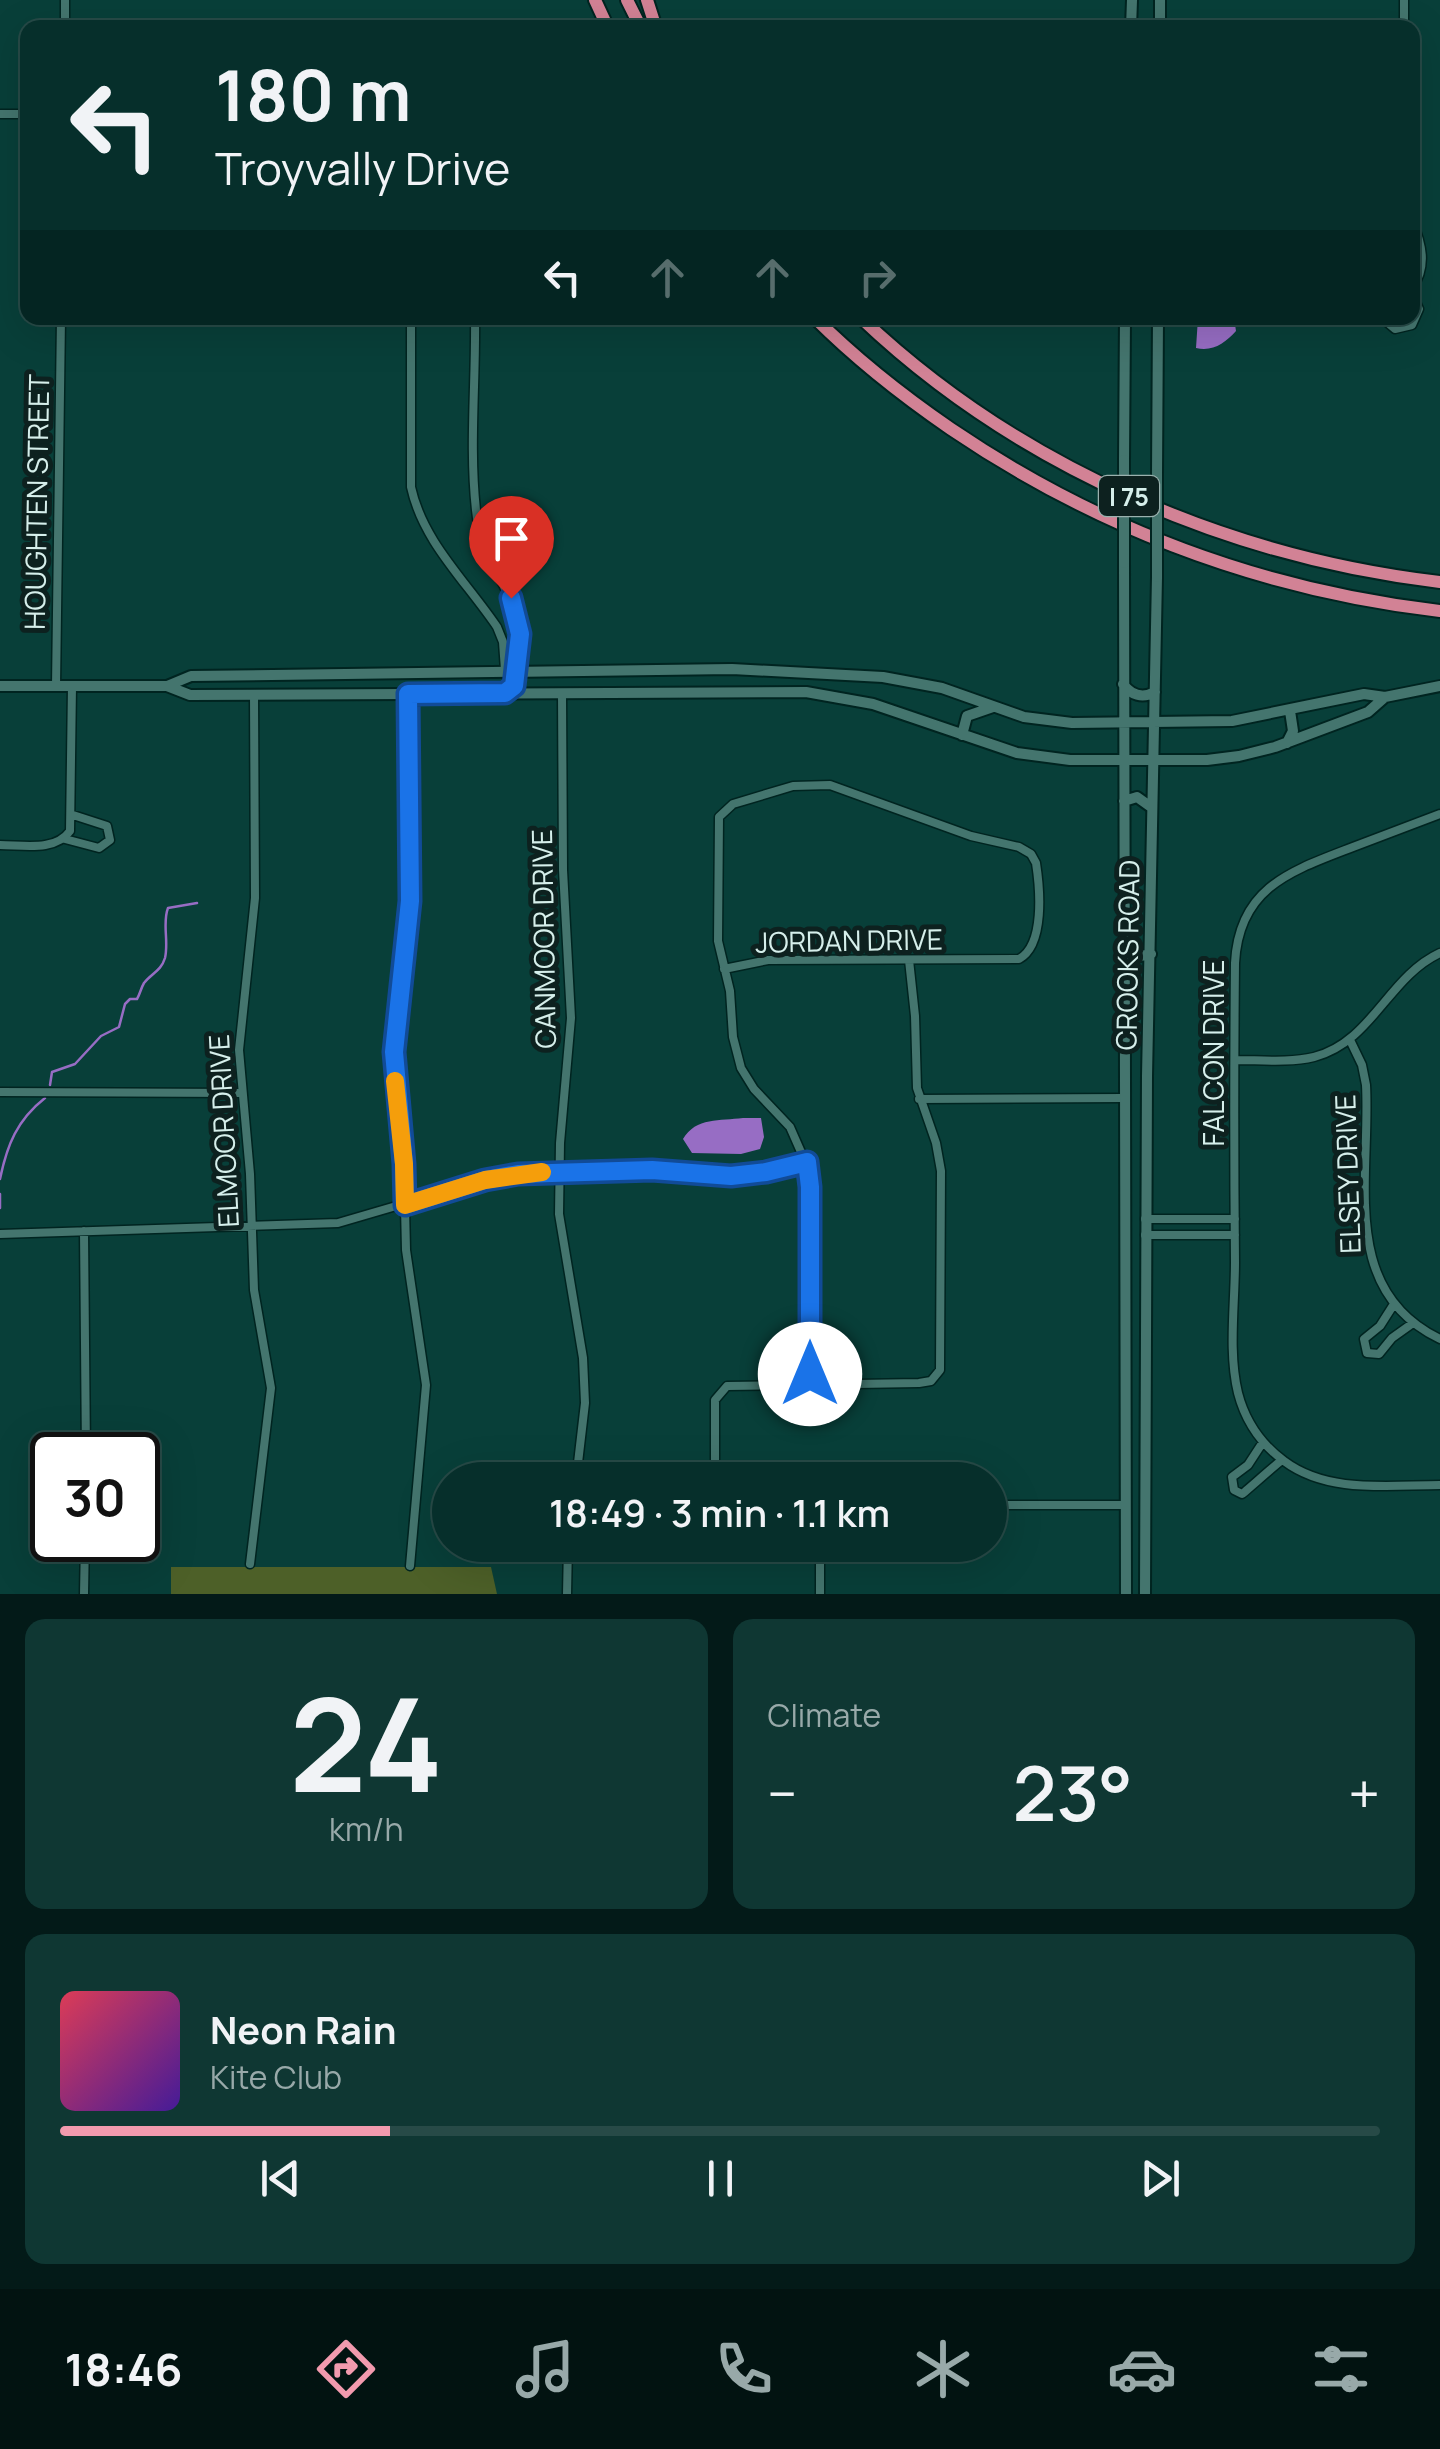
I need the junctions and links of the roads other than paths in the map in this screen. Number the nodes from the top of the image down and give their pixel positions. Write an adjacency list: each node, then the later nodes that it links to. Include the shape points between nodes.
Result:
1 (1420, 246): 2 (street)
2 (1420, 275)
3 (61, 325): 18 (street, HOUGHTEN STREET)
4 (410, 325): 12 (street, via 416,508 497,627)
5 (475, 325): 12 (street, via 476,510 485,550 516,610 520,644)
6 (824, 325): 11 (highway, I 75, via 907,397 986,452 1139,533 1323,593)
7 (868, 325): 10 (highway, I 75, via 1012,436 1138,501 1295,556)
8 (1125, 325): 16 (main road, CROOKS ROAD, bridge)
9 (1158, 325): 23 (main road, CROOKS ROAD, bridge)
10 (1440, 582)
11 (1440, 611)
12 (511, 670): 13 (main road); 14 (main road); 24 (main road, via 514,686)
13 (678, 670): 15 (main road); 22 (main road, via 670,678)
14 (223, 676): 20 (main road, via 191,676); 26 (main road, via 215,684)
15 (866, 676): 30 (main road, via 866,692); 31 (main road, via 930,685)
16 (1123, 683): 23 (main road, via 1135,694); 33 (main road, CROOKS ROAD)
17 (0, 686): 18 (main road)
18 (56, 686): 19 (main road)
19 (72, 686): 20 (main road); 42 (street)
20 (167, 686): 26 (main road, via 190,695)
21 (1440, 686): 29 (main road)
22 (672, 692): 25 (main road); 30 (main road, via 793,691)
23 (1155, 692): 34 (main road, CROOKS ROAD)
24 (505, 693): 25 (main road); 27 (main road)
25 (562, 693): 58 (street, CANMOOR DRIVE, via 571,1018)
26 (217, 694): 28 (main road)
27 (408, 694): 28 (main road); 59 (street, via 410,901 394,1052)
28 (254, 695): 53 (street, ELMOOR DRIVE, via 255,898 240,1022)
29 (1385, 697): 32 (main road, via 1364,694); 36 (main road, via 1368,712)
30 (855, 699): 35 (main road)
31 (994, 707): 33 (main road, via 1049,722); 35 (main road, via 967,716)
32 (1290, 711): 34 (main road, via 1232,722); 36 (main road)
33 (1122, 723): 34 (main road); 37 (main road, CROOKS ROAD)
34 (1154, 723): 38 (main road, CROOKS ROAD)
35 (962, 735): 37 (main road, via 1038,758)
36 (1287, 743): 38 (main road, via 1222,758)
37 (1123, 760): 38 (main road); 39 (main road, CROOKS ROAD)
38 (1152, 760): 40 (main road, CROOKS ROAD)
39 (1124, 801): 40 (main road, via 1138,797); 45 (main road, CROOKS ROAD)
40 (1151, 808): 47 (main road, CROOKS ROAD)
41 (1440, 814): 51 (street, FALCON DRIVE, via 1300,868 1262,894 1236,944)
42 (73, 815): 43 (street); 43 (street, via 107,826 111,836 99,848)
43 (65, 838): 44 (street, via 50,845)
44 (0, 845)
45 (1124, 949): 47 (main road); 54 (main road, CROOKS ROAD)
46 (1440, 953): 50 (street, via 1409,972)
47 (1151, 954): 56 (main road, CROOKS ROAD)
48 (908, 960): 49 (street, JORDAN DRIVE, via 768,960); 49 (street, JORDAN DRIVE, via 1027,955 1037,934 1037,867 1031,854 844,788 800,784 722,812 717,932); 55 (street)
49 (724, 969): 57 (street, via 741,1068 790,1127)
50 (1350, 1040): 51 (street, via 1310,1058); 68 (street, ELSEY DRIVE, via 1366,1085 1368,1249)
51 (1235, 1060): 61 (street, FALCON DRIVE)
52 (0, 1092): 53 (street)
53 (241, 1093): 62 (street, ELMOOR DRIVE)
54 (1124, 1095): 55 (street); 56 (main road); 63 (main road, CROOKS ROAD)
55 (920, 1099): 71 (street, via 941,1170 941,1365 936,1377 919,1384)
56 (1146, 1100): 60 (main road, CROOKS ROAD)
57 (807, 1162): 58 (street, via 731,1176); 71 (street)
58 (559, 1172): 59 (street, via 485,1180); 75 (street, CANMOOR DRIVE, via 560,1229 585,1388)
59 (405, 1205): 62 (street, via 338,1224); 85 (street, via 426,1385)
60 (1145, 1219): 61 (street); 66 (main road, CROOKS ROAD)
61 (1234, 1220): 67 (street, FALCON DRIVE)
62 (250, 1225): 64 (street); 84 (street, ELMOOR DRIVE, via 270,1388)
63 (1126, 1228): 66 (main road); 78 (main road, CROOKS ROAD)
64 (84, 1232): 65 (street); 72 (street)
65 (0, 1234)
66 (1145, 1236): 67 (street); 80 (main road, CROOKS ROAD)
67 (1234, 1236): 73 (street, FALCON DRIVE, via 1235,1377 1245,1413)
68 (1394, 1304): 69 (street, ELSEY DRIVE); 69 (street, via 1366,1337 1367,1353 1380,1354)
69 (1413, 1323): 70 (street, ELSEY DRIVE)
70 (1440, 1339)
71 (810, 1384): 76 (street, via 732,1384 721,1390)
72 (86, 1432)
73 (1263, 1442): 74 (street, FALCON DRIVE); 74 (street, via 1232,1478 1234,1490 1248,1492)
74 (1282, 1460): 77 (street, FALCON DRIVE, via 1339,1484)
75 (578, 1462)
76 (716, 1462)
77 (1440, 1485)
78 (1126, 1503): 79 (street); 80 (main road, via 1139,1501); 89 (main road, CROOKS ROAD)
79 (1007, 1505)
80 (1145, 1509): 90 (main road, CROOKS ROAD)
81 (85, 1562): 86 (street)
82 (568, 1562): 87 (street)
83 (820, 1562): 88 (street)
84 (250, 1564)
85 (410, 1566)
86 (84, 1594)
87 (567, 1594)
88 (820, 1594)
89 (1126, 1594)
90 (1145, 1594)

